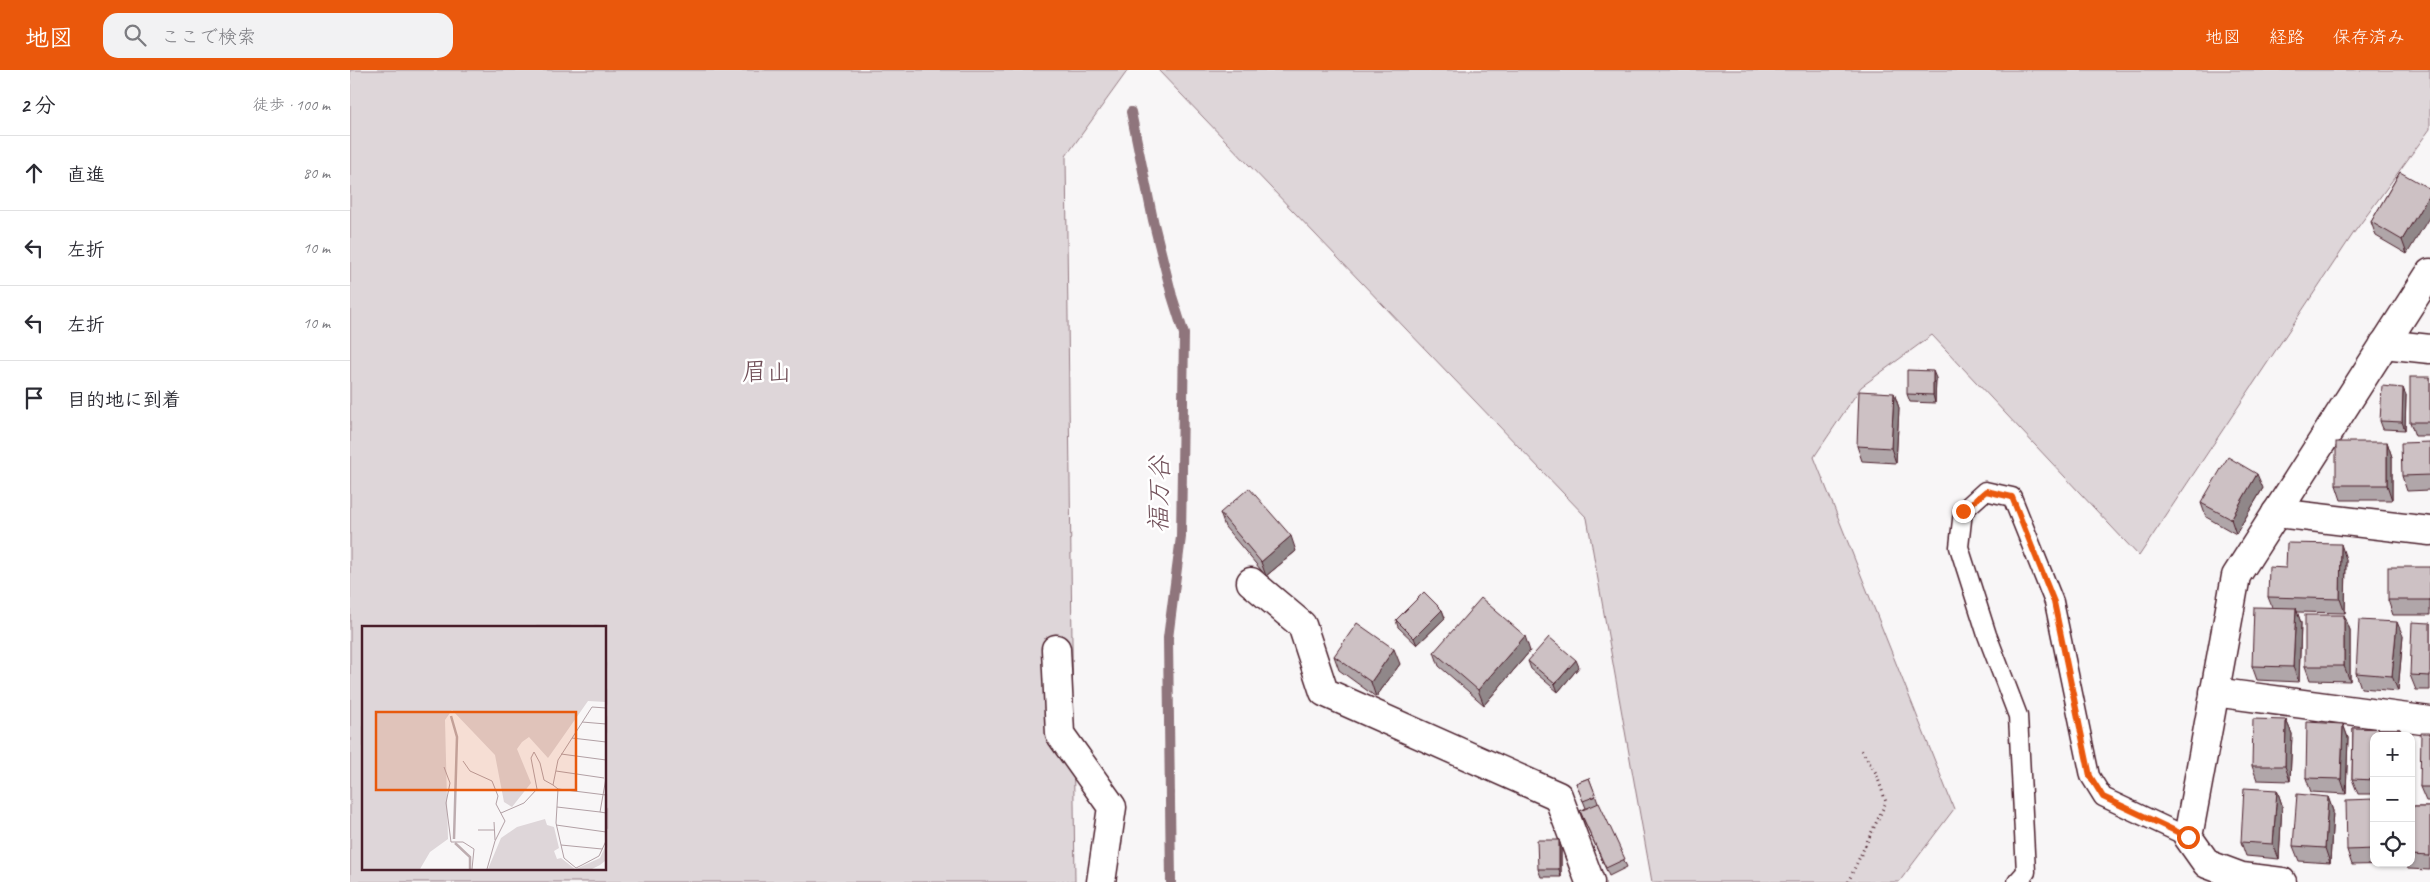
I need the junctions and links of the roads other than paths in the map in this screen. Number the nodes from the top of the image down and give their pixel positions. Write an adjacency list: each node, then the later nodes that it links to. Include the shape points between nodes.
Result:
1 (2430, 273): 2 (street)
2 (2384, 344): 3 (street); 4 (street)
3 (2430, 349)
4 (2276, 513): 5 (street); 8 (street, via 2236,576)
5 (2430, 531)
6 (1251, 582): 13 (street, via 1302,625 1324,692 1558,796)
7 (1056, 649): 12 (street, via 1060,734 1112,808)
8 (2214, 692): 9 (street); 10 (street)
9 (2430, 721)
10 (2188, 837): 11 (street, via 2207,864); 14 (lane, via 2103,797 2090,776 2054,602 2012,497 1986,491 1963,511 1959,547 1987,635 2018,716 2026,872)
11 (2242, 879): 15 (street)
12 (1101, 882)
13 (1590, 882)
14 (2016, 882)
15 (2282, 882)

